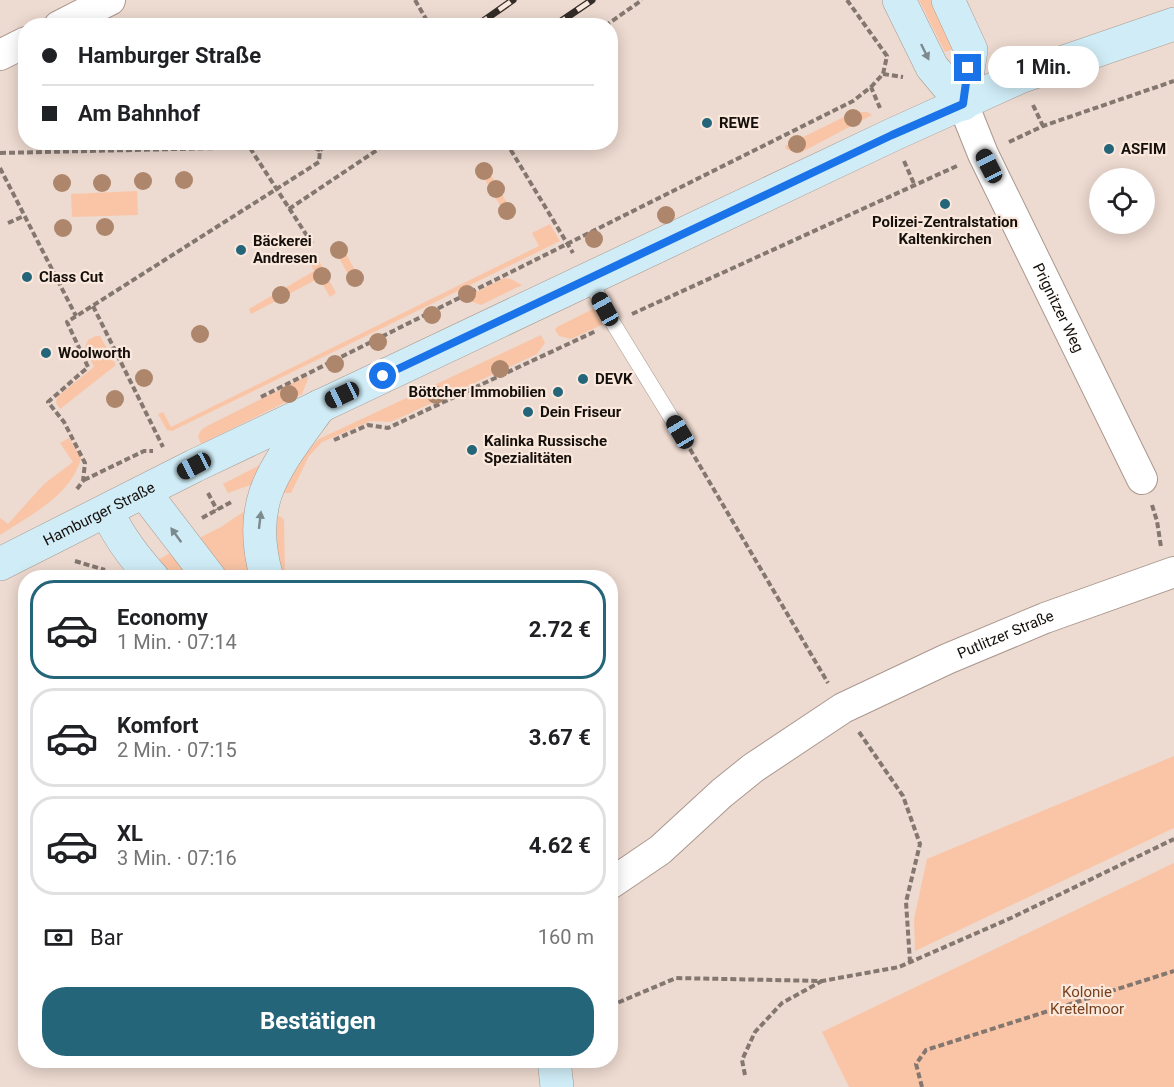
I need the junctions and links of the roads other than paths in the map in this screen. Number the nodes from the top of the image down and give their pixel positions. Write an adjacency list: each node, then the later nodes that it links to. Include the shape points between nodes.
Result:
1 (899, 0): 8 (main road, one-way to 8, via 932,67)
2 (948, 0): 8 (main road, via 971,50)
3 (106, 1): 4 (street)
4 (74, 18)
5 (1174, 24): 8 (main road, Hamburger Straße, via 1020,77)
6 (18, 46): 7 (street)
7 (0, 55)
8 (963, 104): 9 (main road, Hamburger Straße); 12 (street, Prignitzer Weg, via 983,154)
9 (588, 279): 10 (main road, Hamburger Straße); 11 (lane)
10 (321, 405): 13 (main road, Hamburger Straße); 18 (main road, one-way to 10, via 258,527 264,494 284,457)
11 (680, 432)
12 (1142, 479)
13 (144, 492): 14 (main road, Hamburger Straße); 17 (main road, one-way to 13)
14 (107, 511): 15 (main road, Hamburger Straße); 16 (main road, via 114,528)
15 (0, 564)
16 (146, 570)
17 (204, 570)
18 (264, 570)
19 (1166, 576): 20 (street, Putlitzer Straße, via 1045,618 843,708 753,768 660,850)
20 (618, 879)
21 (555, 1068): 22 (main road)
22 (557, 1087)

